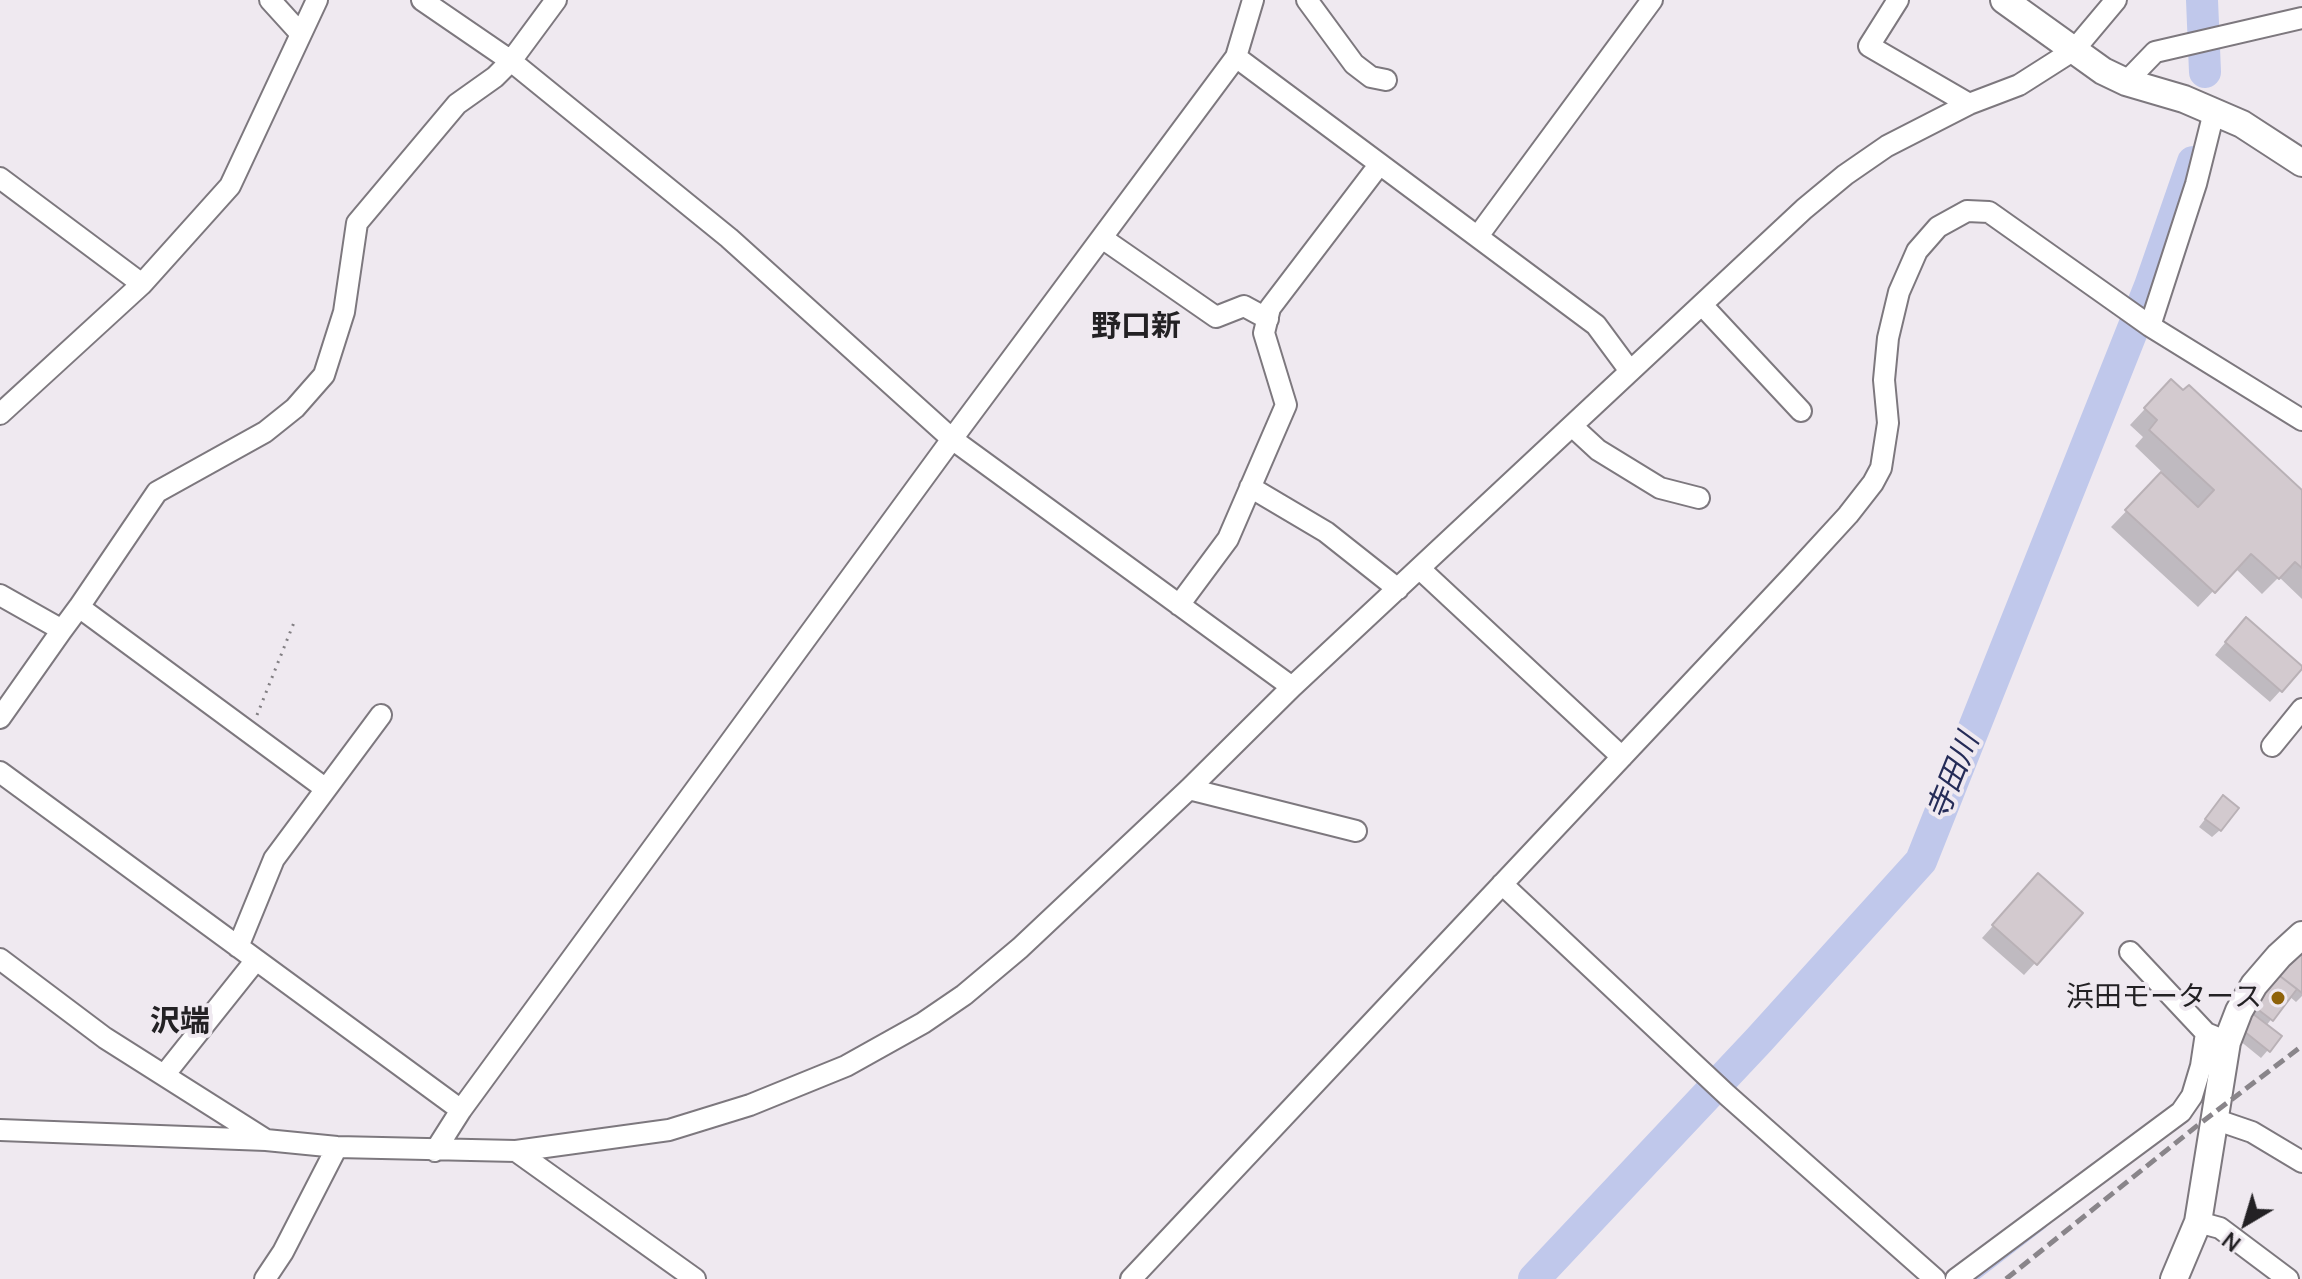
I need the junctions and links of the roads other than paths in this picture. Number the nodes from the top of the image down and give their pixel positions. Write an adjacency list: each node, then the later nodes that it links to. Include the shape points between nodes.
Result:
1 (270, 0): 12 (street)
2 (317, 0): 12 (street)
3 (422, 0): 15 (street)
4 (556, 0): 15 (street)
5 (1253, 0): 14 (street)
6 (1307, 0): 16 (street, via 1354,64 1371,77)
7 (1652, 0): 23 (street)
8 (1898, 0): 18 (street, via 1869,46)
9 (2004, 0): 13 (main road)
10 (2116, 0): 13 (street)
11 (2302, 18): 17 (street, via 2155,52)
12 (300, 33): 25 (street, via 230,186)
13 (2074, 50): 17 (main road); 18 (street, via 2019,85)
14 (1236, 57): 21 (street); 24 (street)
15 (511, 61): 34 (street, via 729,238); 41 (street, via 457,104 357,223 344,312 324,375 265,432 157,492)
16 (1386, 80)
17 (2126, 82): 19 (main road)
18 (1969, 104): 26 (street, via 1887,146 1845,175)
19 (2214, 112): 20 (main road); 28 (street)
20 (2302, 163)
21 (1379, 165): 23 (street); 27 (street, via 1270,308)
22 (0, 178): 25 (street)
23 (1478, 236): 29 (street, via 1596,325)
24 (1102, 238): 27 (street, via 1216,317 1244,306); 34 (street)
25 (142, 284): 31 (street)
26 (1703, 306): 29 (street); 30 (street)
27 (1268, 319): 35 (street, via 1264,333 1286,405)
28 (2149, 326): 32 (street); 48 (street, via 1989,212 1967,211 1938,227 1917,251 1899,292 1884,380 1888,423 1881,468 1873,483)
29 (1630, 371): 33 (street)
30 (1801, 411)
31 (0, 414)
32 (2302, 420)
33 (1572, 426): 36 (street, via 1598,450 1660,488); 37 (street)
34 (952, 439): 40 (street); 61 (street)
35 (1250, 487): 38 (street, via 1326,532); 40 (street, via 1228,539)
36 (1699, 498)
37 (1420, 569): 38 (street); 48 (street)
38 (1398, 589): 43 (street)
39 (0, 595): 42 (street)
40 (1179, 605): 43 (street)
41 (79, 607): 42 (street); 50 (street)
42 (62, 630): 46 (street)
43 (1292, 687): 51 (street)
44 (2302, 709): 47 (street)
45 (381, 715): 50 (street)
46 (0, 718)
47 (2272, 746)
48 (1622, 757): 53 (street)
49 (0, 772): 55 (street)
50 (326, 789): 55 (street, via 274,859)
51 (1189, 789): 52 (street); 67 (street, via 964,995 846,1066 750,1105 669,1130)
52 (1356, 831)
53 (1502, 884): 72 (street); 73 (street, via 1727,1095)
54 (2302, 935): 59 (main road, via 2254,985)
55 (238, 947): 58 (street)
56 (2130, 952): 59 (street)
57 (0, 959): 60 (street, via 105,1038)
58 (256, 960): 60 (street); 61 (street)
59 (2216, 1037): 62 (main road); 74 (street, via 2181,1112)
60 (165, 1074): 64 (street)
61 (461, 1110): 66 (street)
62 (2214, 1119): 68 (street, via 2252,1132); 69 (main road)
63 (0, 1130): 64 (street)
64 (266, 1140): 65 (street)
65 (337, 1147): 66 (street); 70 (street)
66 (435, 1151): 67 (street)
67 (516, 1151): 71 (street)
68 (2302, 1162)
69 (2198, 1222): 75 (main road); 76 (street, via 2220,1228)
70 (265, 1279)
71 (695, 1279)
72 (1131, 1279)
73 (1935, 1279)
74 (1956, 1279)
75 (2174, 1279)
76 (2288, 1279)

